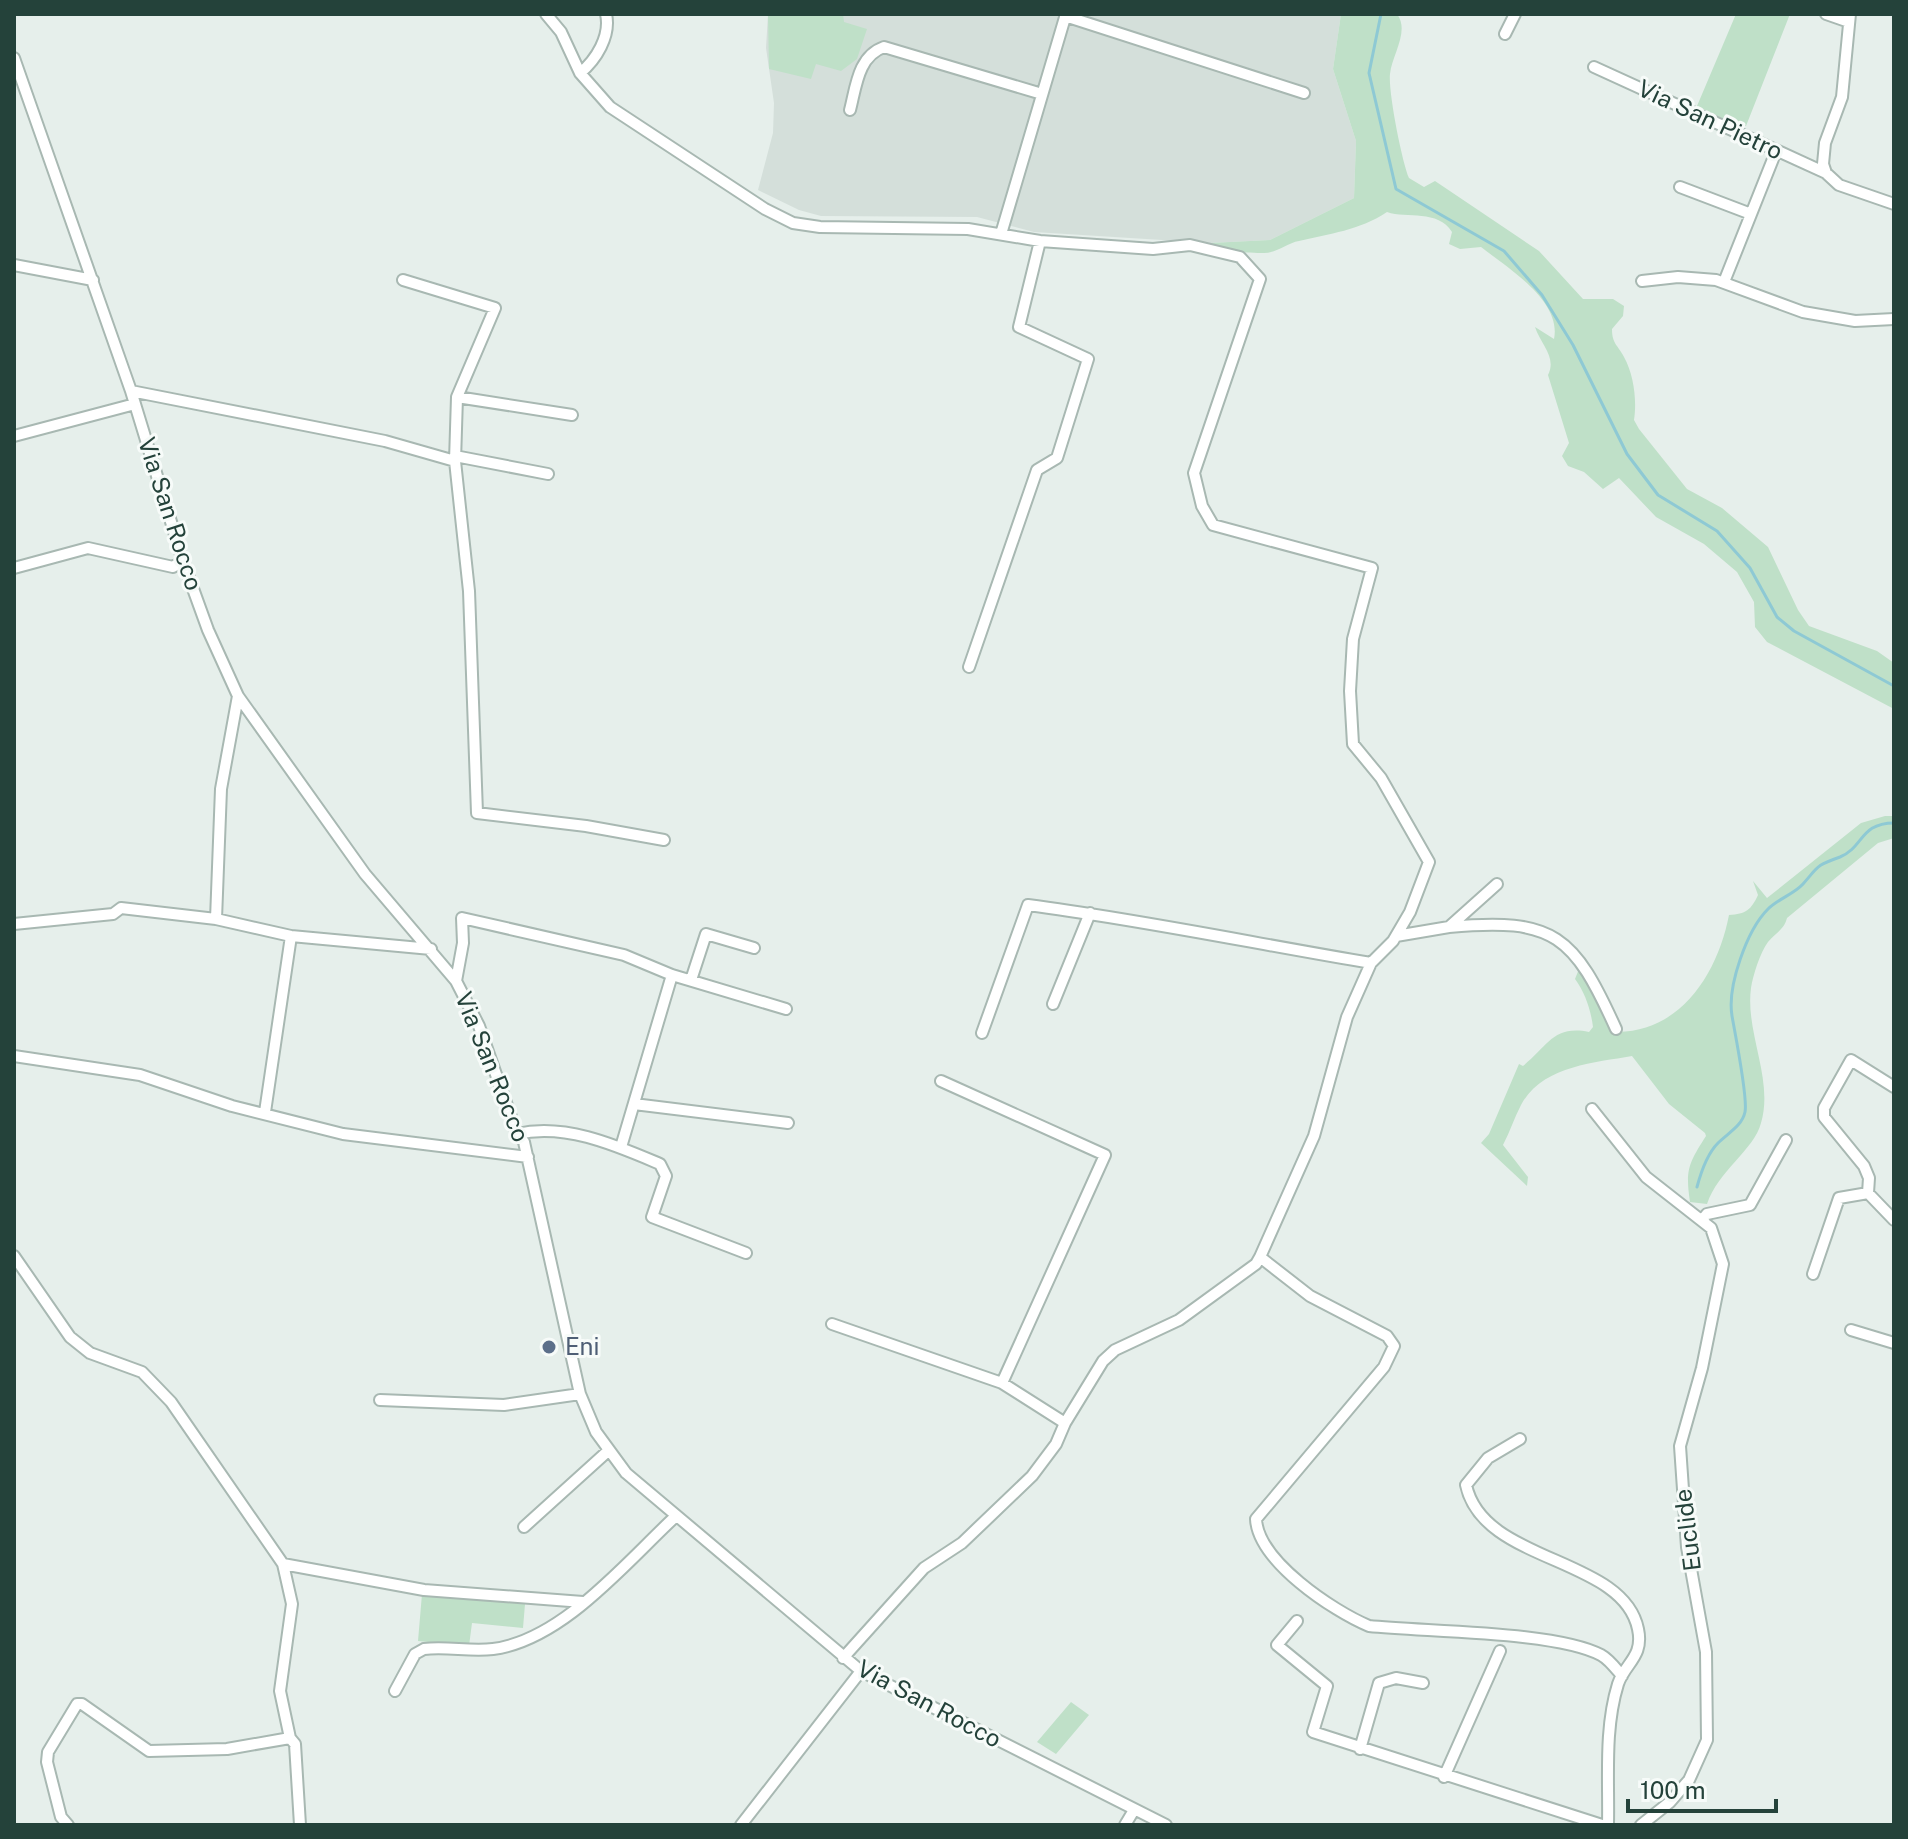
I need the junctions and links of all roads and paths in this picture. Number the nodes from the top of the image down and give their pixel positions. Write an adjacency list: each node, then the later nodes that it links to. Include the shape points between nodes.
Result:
1 (546, 14): 10 (street, via 561,32)
2 (606, 14): 10 (street, via 602,44)
3 (1515, 14): 7 (street)
4 (1826, 14): 6 (street)
5 (1066, 15): 11 (street); 12 (street)
6 (1850, 18): 15 (street, via 1842,97 1823,156)
7 (1505, 34)
8 (14, 58): 22 (street, Via San Rocco)
9 (1594, 67): 15 (street, Via San Pietro)
10 (580, 73): 19 (street, via 610,107 793,223)
11 (1304, 93)
12 (1042, 94): 13 (street, via 884,47 861,68); 19 (street)
13 (850, 110)
14 (1773, 159): 18 (street)
15 (1826, 173): 17 (street, Via San Pietro, via 1839,185)
16 (1680, 187): 18 (street)
17 (1894, 204)
18 (1751, 214): 25 (street)
19 (1001, 234): 20 (street)
20 (1040, 241): 36 (street, via 1019,327 1088,359 1057,458 1037,470); 45 (street, via 1153,249 1190,245 1240,257 1260,279 1194,473 1213,525 1372,568 1351,651 1353,744 1381,778 1429,862)
21 (14, 265): 22 (street)
22 (93, 280): 27 (street, Via San Rocco)
23 (403, 280): 28 (street, via 495,308)
24 (1642, 281): 25 (street, via 1678,277)
25 (1724, 282): 26 (street, via 1803,312 1855,321)
26 (1894, 319)
27 (131, 391): 29 (street, Via San Rocco); 32 (street)
28 (457, 397): 30 (street); 32 (street)
29 (135, 404): 31 (street); 34 (street, Via San Rocco)
30 (572, 415)
31 (14, 436)
32 (455, 459): 33 (street); 38 (street, via 469,591 477,813)
33 (548, 474)
34 (183, 561): 35 (street, via 158,566 88,548); 37 (street, Via San Rocco)
35 (14, 568)
36 (969, 667)
37 (238, 696): 41 (street, via 221,789); 47 (street, Via San Rocco, via 365,874)
38 (664, 840)
39 (1497, 884): 43 (street)
40 (1090, 913): 48 (street); 52 (street); 55 (street, via 1028,905)
41 (216, 919): 42 (street, via 121,908 113,914); 44 (street)
42 (14, 924)
43 (1449, 927): 45 (street); 54 (street, via 1490,923 1554,936 1592,976)
44 (291, 936): 47 (street); 61 (street)
45 (1396, 936): 48 (street)
46 (754, 948): 50 (street, via 706,934)
47 (431, 949): 51 (street, Via San Rocco)
48 (1371, 963): 72 (street, via 1347,1017 1314,1136)
49 (672, 975): 50 (street); 51 (street, via 624,955 462,918 462,962); 59 (street)
50 (691, 980): 53 (street)
51 (456, 981): 63 (street, Via San Rocco, via 479,1026)
52 (1053, 1004)
53 (786, 1009)
54 (1616, 1029)
55 (982, 1033)
56 (14, 1056): 61 (street, via 140,1075)
57 (941, 1081): 77 (street, via 1105,1155)
58 (1894, 1087): 67 (street, via 1851,1060 1823,1112 1864,1166)
59 (634, 1104): 62 (street); 65 (street)
60 (1592, 1109): 68 (street, via 1646,1177)
61 (265, 1112): 66 (street, via 343,1134)
62 (788, 1123)
63 (517, 1134): 65 (street, via 545,1130); 66 (street, Via San Rocco)
64 (1786, 1140): 68 (street, via 1750,1205 1707,1214)
65 (621, 1147): 70 (street, via 664,1169 652,1217)
66 (528, 1157): 78 (street, Via San Rocco)
67 (1868, 1193): 69 (street); 73 (street, via 1846,1195 1834,1205)
68 (1702, 1220): 105 (street, Euclide, via 1711,1228 1721,1255 1723,1280 1680,1446 1687,1547 1706,1652 1707,1740 1689,1780)
69 (1894, 1220)
70 (746, 1253)
71 (14, 1256): 85 (street, via 70,1337 90,1353 142,1372 171,1402)
72 (1260, 1257): 80 (street, via 1179,1320 1115,1350 1093,1373); 91 (street, via 1310,1296 1376,1329 1394,1346 1384,1367 1256,1519 1262,1544 1272,1556 1346,1617 1369,1626 1585,1649 1602,1655)
73 (1813, 1274)
74 (832, 1324): 77 (street)
75 (1851, 1330): 76 (street)
76 (1894, 1343)
77 (1002, 1383): 80 (street)
78 (580, 1394): 79 (street, via 504,1405); 82 (street, Via San Rocco)
79 (380, 1400)
80 (1065, 1423): 89 (street, via 1032,1476 962,1543 924,1568)
81 (1520, 1439): 91 (street, via 1474,1471 1466,1485 1469,1496 1486,1521 1623,1600 1640,1639 1637,1655)
82 (608, 1451): 83 (street, Via San Rocco); 84 (street)
83 (676, 1516): 86 (street); 89 (street, Via San Rocco)
84 (524, 1527)
85 (283, 1564): 86 (street, via 424,1590); 94 (street, via 292,1604 280,1691)
86 (583, 1602): 93 (street, via 543,1633 511,1644 424,1649 415,1654)
87 (1297, 1621): 95 (street, via 1277,1645 1327,1686 1313,1732)
88 (1500, 1651): 96 (street)
89 (843, 1658): 90 (street, Via San Rocco)
90 (861, 1671): 97 (street, Via San Rocco); 100 (street)
91 (1622, 1676): 104 (street, via 1609,1736)
92 (1423, 1683): 95 (street, via 1396,1678 1379,1683)
93 (395, 1691)
94 (290, 1738): 98 (street, via 227,1749 149,1751 77,1704 47,1762 53,1795); 99 (street, via 295,1744)
95 (1360, 1749): 96 (street)
96 (1444, 1777): 103 (street)
97 (1134, 1810): 101 (street); 102 (street, Via San Rocco)
98 (68, 1825)
99 (300, 1825)
100 (741, 1825)
101 (1125, 1825)
102 (1166, 1825)
103 (1602, 1825)
104 (1608, 1825)
105 (1641, 1825)

